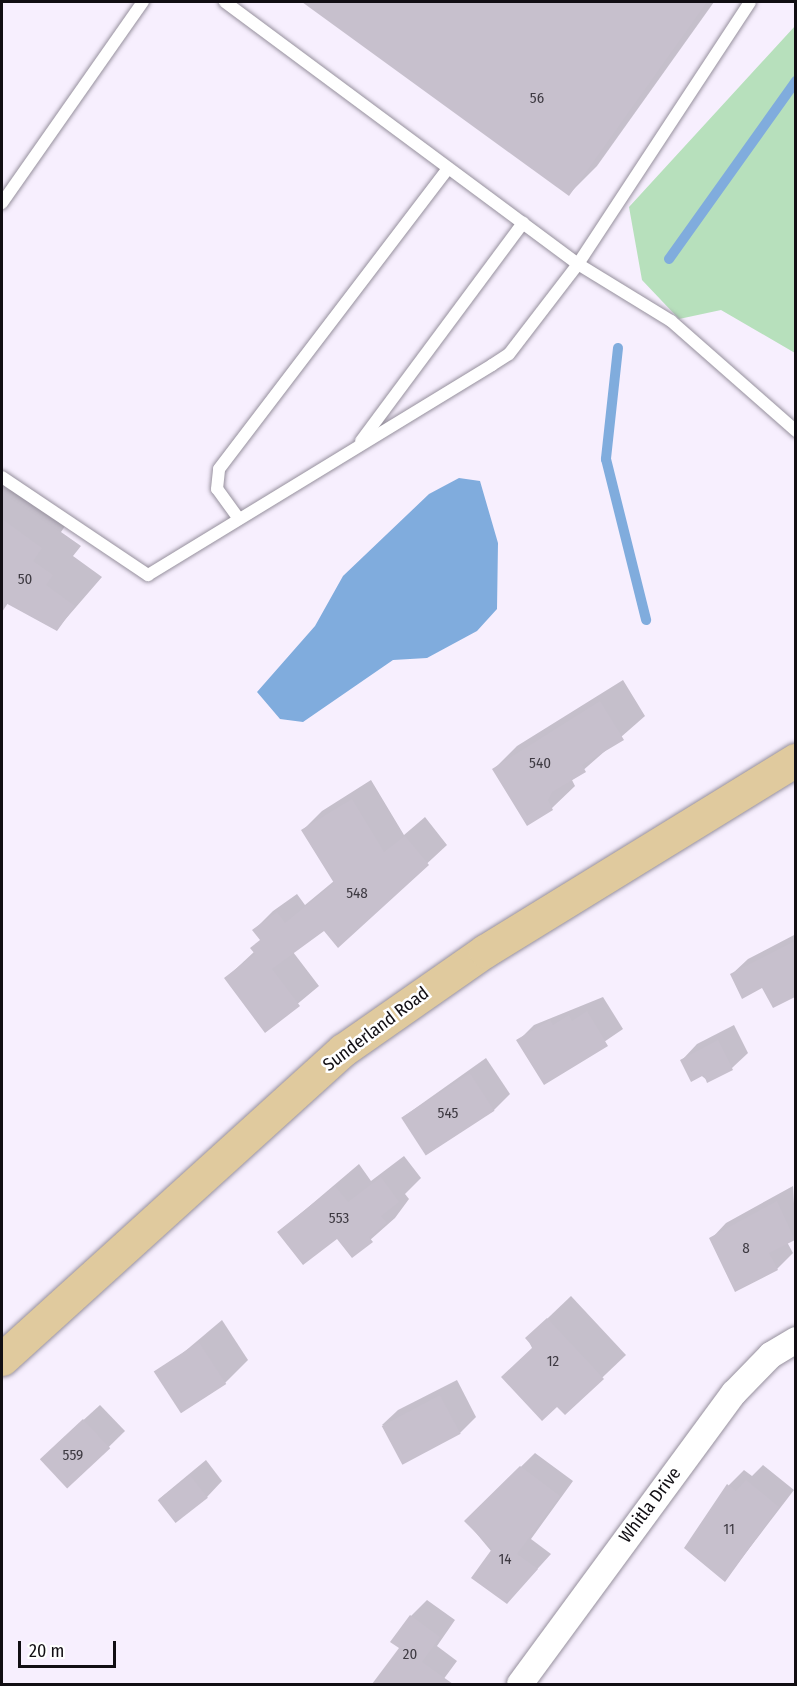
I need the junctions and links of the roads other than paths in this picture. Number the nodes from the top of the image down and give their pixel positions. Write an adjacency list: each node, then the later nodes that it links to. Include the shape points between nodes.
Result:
1 (143, 2): 5 (lane)
2 (225, 2): 4 (lane)
3 (750, 2): 7 (lane)
4 (448, 168): 6 (lane); 11 (lane, via 219,469 217,489)
5 (2, 203)
6 (523, 223): 7 (lane); 9 (lane)
7 (578, 264): 8 (lane, via 671,321); 9 (lane, via 509,354)
8 (795, 431)
9 (357, 447): 11 (lane)
10 (2, 477): 11 (lane, via 148,575)
11 (239, 519)
12 (795, 760): 14 (main road, Sunderland Road, via 485,951 343,1050)
13 (795, 1340): 15 (street, Whitla Drive, via 771,1355 734,1393)
14 (2, 1359)
15 (520, 1684)

